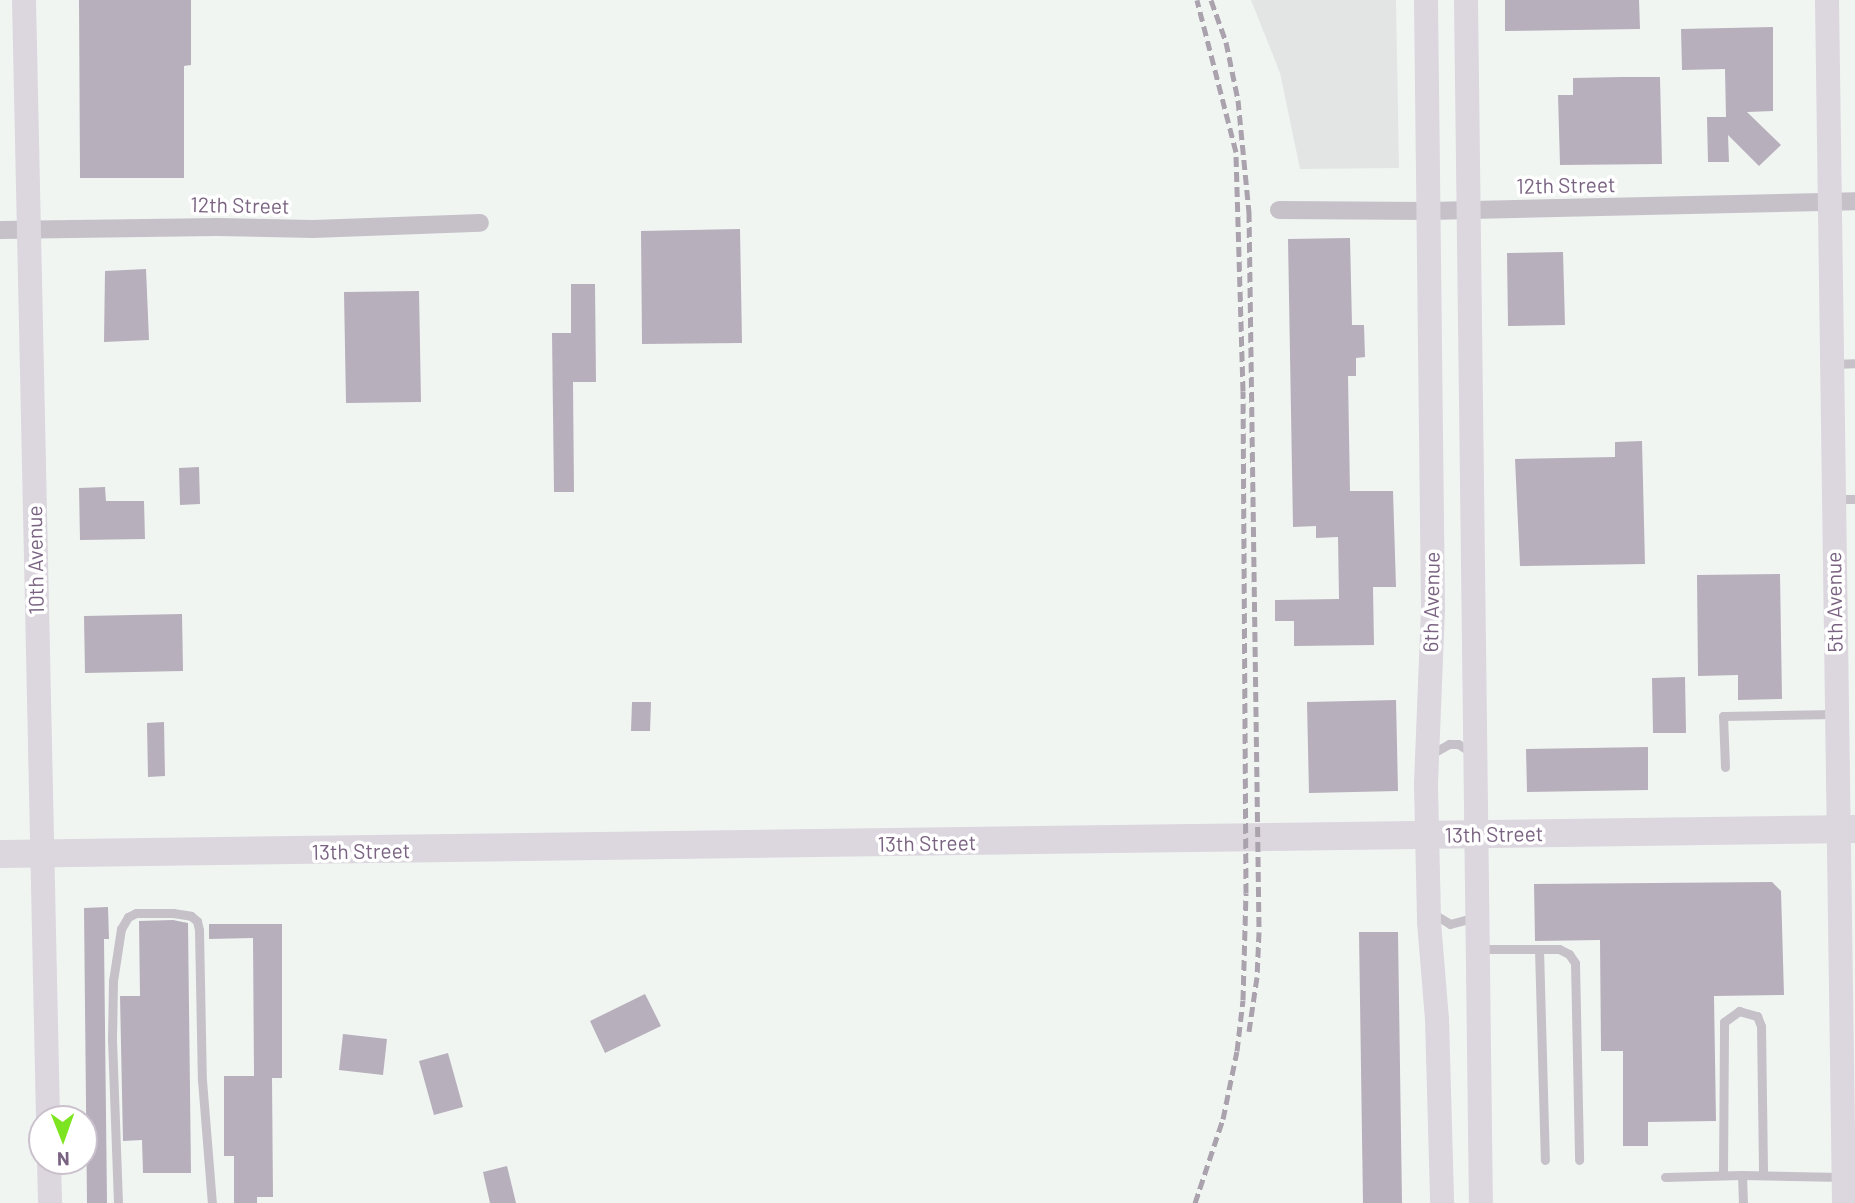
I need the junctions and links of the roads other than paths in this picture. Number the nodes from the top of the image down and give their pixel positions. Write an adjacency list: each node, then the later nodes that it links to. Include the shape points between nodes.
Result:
1 (24, 0): 12 (street, 10th Avenue)
2 (1426, 0): 9 (street, 6th Avenue)
3 (1465, 0): 8 (street, 6th Avenue)
4 (1827, 0): 5 (street, 5th Avenue)
5 (1828, 201): 6 (street, 12th Street); 8 (street, 12th Street); 14 (street, 5th Avenue)
6 (1855, 201)
7 (1279, 210): 9 (street, 12th Street)
8 (1468, 210): 9 (street, 12th Street); 18 (street, 6th Avenue)
9 (1429, 211): 17 (street, 6th Avenue, via 1433,609)
10 (480, 223): 12 (street, 12th Street)
11 (0, 230): 12 (street, 12th Street)
12 (27, 230): 21 (street, 10th Avenue)
13 (1855, 363): 14 (lane)
14 (1830, 364): 15 (street, 5th Avenue)
15 (1844, 499): 16 (street, 5th Avenue)
16 (1839, 723): 19 (lane, via 1723,716); 20 (street, 5th Avenue)
17 (1427, 758): 18 (lane, via 1438,748 1458,744 1469,749); 24 (street, 6th Avenue)
18 (1475, 759): 23 (street, 6th Avenue)
19 (1725, 767)
20 (1846, 829): 21 (main road, 13th Street); 27 (street, 5th Avenue)
21 (41, 853): 22 (main road, 13th Street); 28 (street, 10th Avenue)
22 (0, 854)
23 (1478, 907): 24 (lane, via 1469,919 1450,924); 25 (street, 6th Avenue)
24 (1428, 910): 40 (street, 6th Avenue, via 1437,1019)
25 (1479, 949): 26 (lane); 41 (street, 6th Avenue)
26 (1539, 949): 29 (lane); 30 (lane, via 1559,949 1575,962)
27 (1848, 1036): 36 (street, 5th Avenue)
28 (48, 1105)
29 (1545, 1160)
30 (1579, 1160)
31 (49, 1175): 37 (street)
32 (1723, 1175): 33 (lane); 34 (lane, via 1724,1022 1740,1011 1757,1016 1761,1026); 35 (lane)
33 (1742, 1175): 34 (lane); 42 (lane)
34 (1763, 1175): 36 (lane)
35 (1665, 1177)
36 (1847, 1194)
37 (50, 1203)
38 (118, 1203): 39 (lane, via 112,1039 113,981 121,929 136,913 173,913 191,916 199,930 202,1080)
39 (212, 1203)
40 (1442, 1203)
41 (1481, 1203)
42 (1742, 1203)

